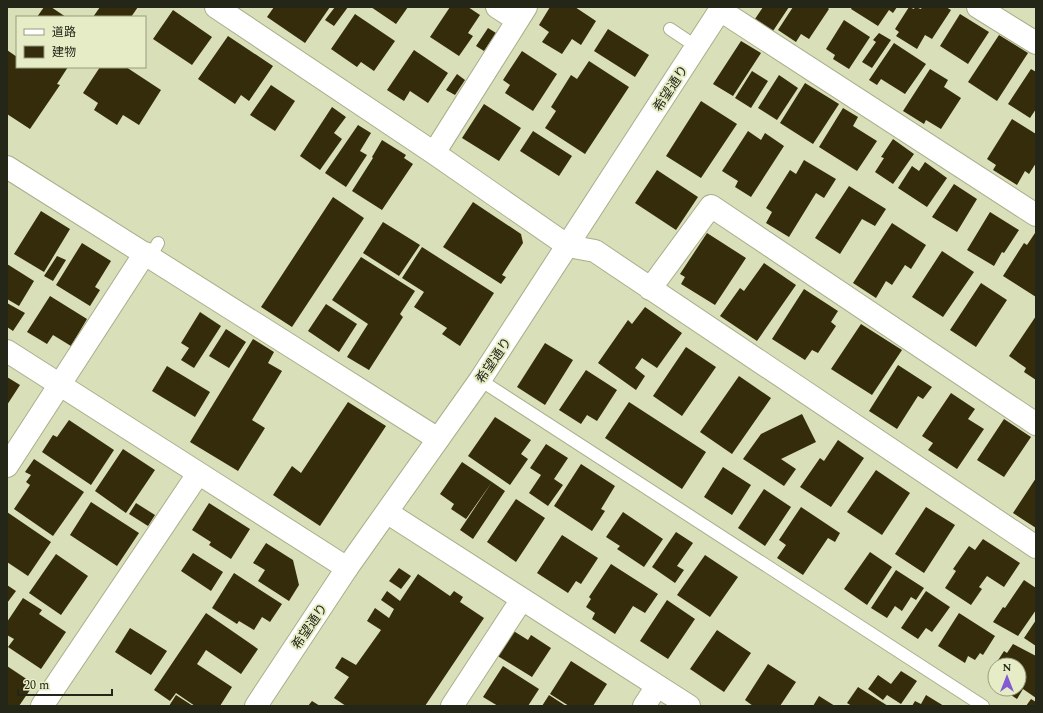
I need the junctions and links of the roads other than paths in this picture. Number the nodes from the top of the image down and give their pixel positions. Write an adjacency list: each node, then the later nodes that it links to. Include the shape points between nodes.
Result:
1 (216, 7): 9 (street)
2 (497, 7): 5 (street)
3 (978, 7): 7 (street)
4 (721, 8): 8 (street, 希望通り); 11 (street)
5 (521, 14): 9 (street)
6 (670, 30): 8 (lane)
7 (1036, 44)
8 (697, 47): 12 (street, 希望通り)
9 (434, 153): 12 (street)
10 (7, 167): 13 (street)
11 (1036, 215)
12 (568, 246): 14 (street, via 595,251); 16 (street, 希望通り)
13 (151, 251): 17 (street); 19 (street)
14 (650, 289): 18 (street, via 711,206); 23 (street)
15 (7, 351): 17 (street)
16 (480, 380): 19 (street, 希望通り); 32 (lane, via 763,571)
17 (61, 385): 20 (street); 21 (street)
18 (1036, 424)
19 (438, 439): 22 (street, 希望通り)
20 (7, 466)
21 (198, 474): 24 (street); 27 (street)
22 (388, 513): 24 (street, 希望通り); 25 (street)
23 (1036, 547)
24 (347, 568): 28 (street, 希望通り)
25 (522, 599): 26 (street); 29 (street)
26 (657, 686): 30 (street); 31 (street)
27 (42, 706)
28 (256, 706)
29 (452, 706)
30 (644, 706)
31 (689, 706)
32 (983, 706)

